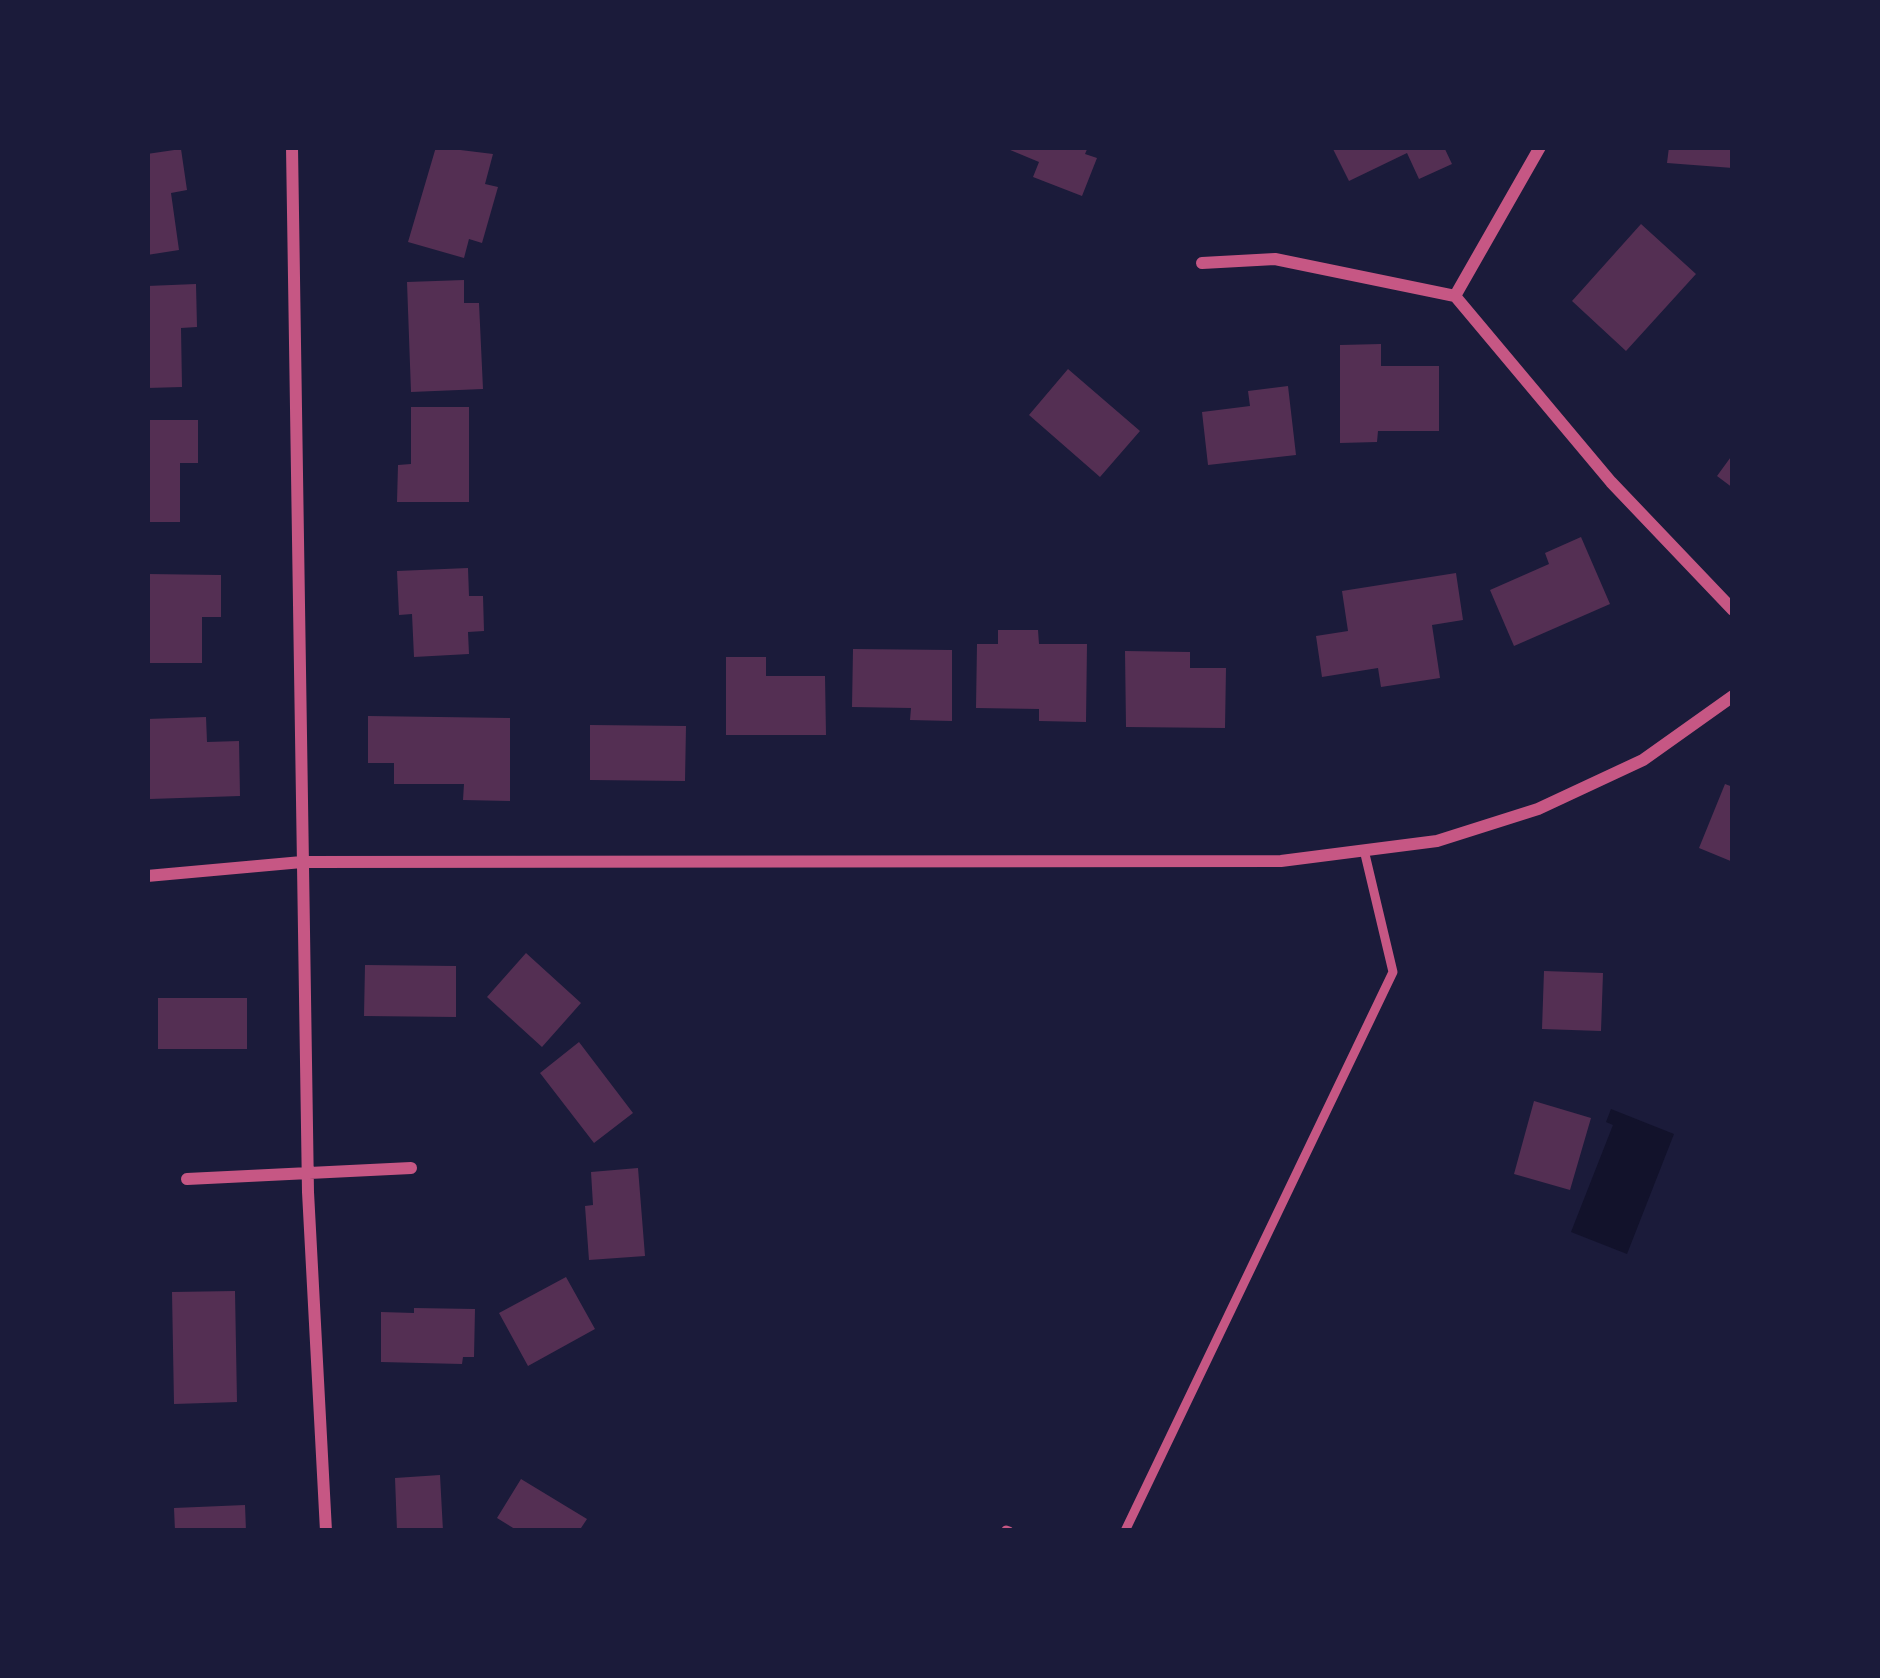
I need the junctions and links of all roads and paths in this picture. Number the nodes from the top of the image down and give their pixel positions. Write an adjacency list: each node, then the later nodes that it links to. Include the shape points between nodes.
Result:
1 (292, 147): 8 (street)
2 (1540, 147): 4 (street)
3 (1202, 263): 4 (street, via 1275,260)
4 (1455, 296): 5 (street, via 1611,482)
5 (1733, 610)
6 (1733, 696): 7 (street, via 1643,760 1538,809 1436,841)
7 (1364, 850): 8 (street, via 1281,861); 14 (lane, via 1393,971)
8 (302, 862): 9 (street); 11 (street)
9 (147, 876)
10 (411, 1168): 11 (street)
11 (308, 1172): 12 (street); 13 (street)
12 (187, 1179)
13 (326, 1531)
14 (1125, 1531)

